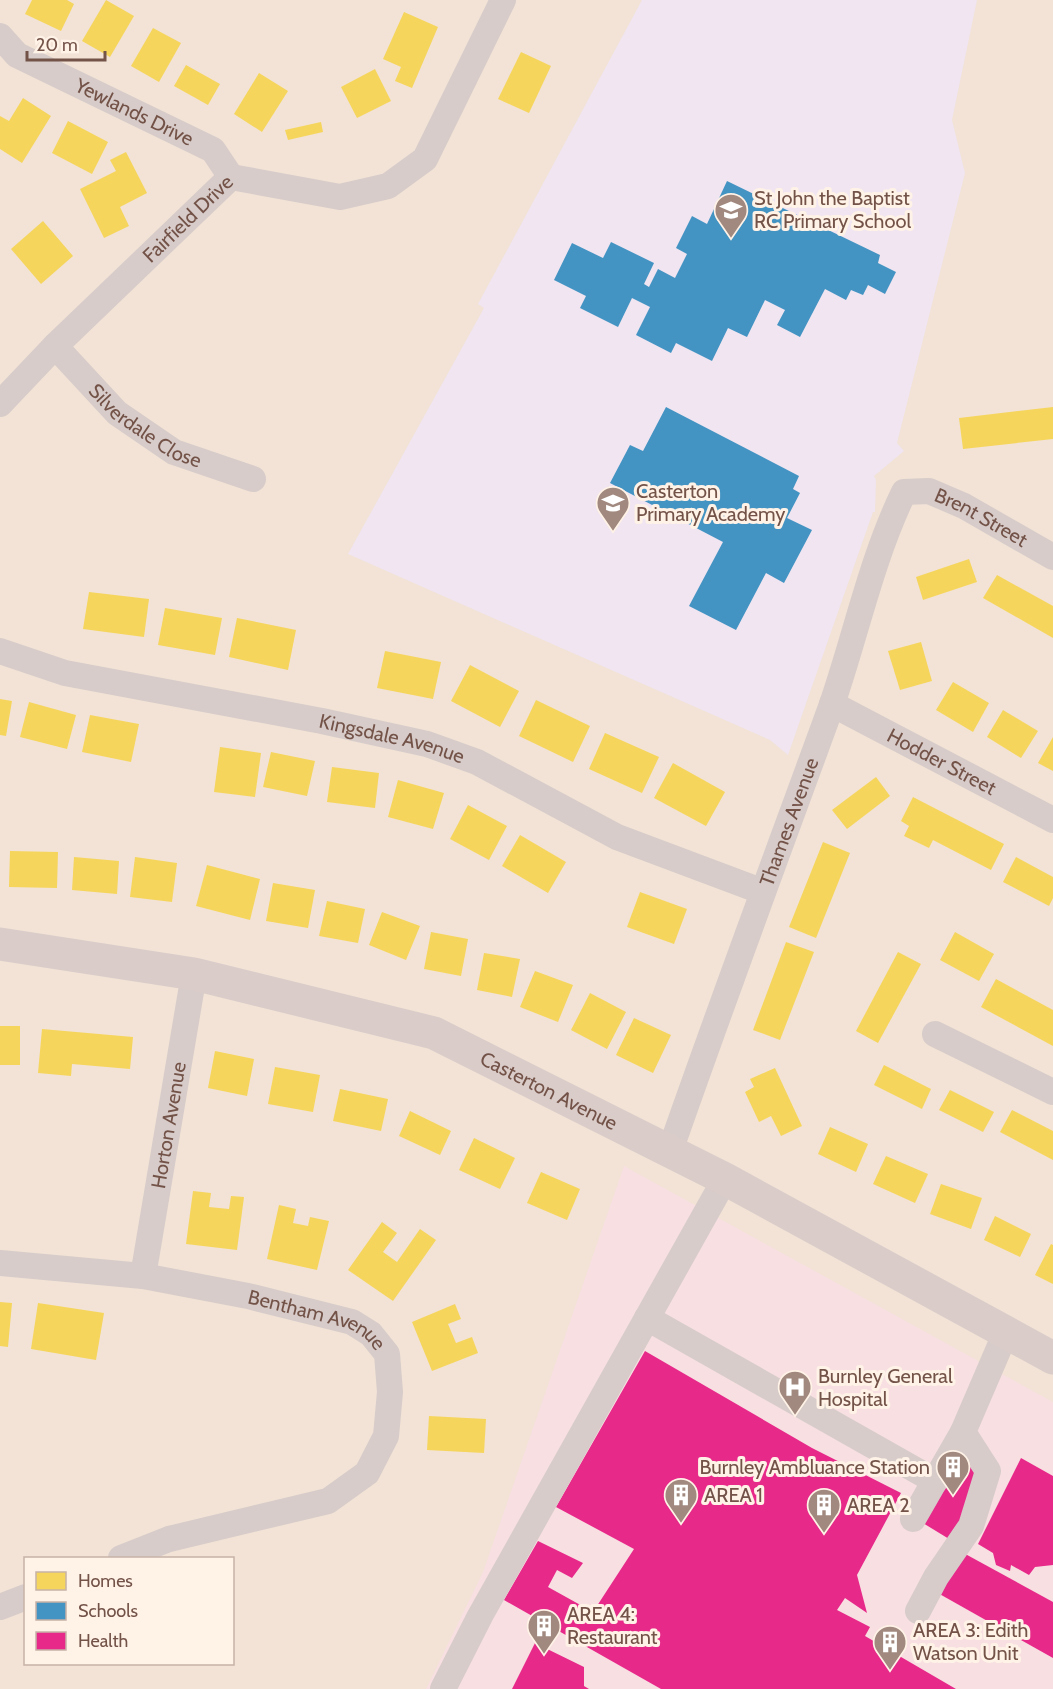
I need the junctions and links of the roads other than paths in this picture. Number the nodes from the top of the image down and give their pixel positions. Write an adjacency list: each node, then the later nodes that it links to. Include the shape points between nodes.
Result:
1 (504, 0): 3 (street, Fairfield Drive, via 425,159 388,186 340,197)
2 (0, 36): 3 (street, Yewlands Drive, via 17,55 213,150)
3 (231, 177): 4 (street, Fairfield Drive)
4 (55, 346): 5 (street, Fairfield Drive); 6 (street, Silverdale Close, via 117,413 174,452)
5 (0, 404)
6 (253, 479)
7 (904, 492): 8 (street, Brent Street, via 929,491 939,495); 10 (street, Thames Avenue, via 888,524)
8 (1053, 556)
9 (0, 651): 12 (street, Kingsdale Avenue, via 66,673 427,744 477,762 617,837)
10 (832, 704): 11 (street, Hodder Street); 12 (street, Thames Avenue)
11 (1053, 820)
12 (761, 891): 17 (street, Thames Avenue)
13 (0, 944): 14 (highway, Casterton Avenue)
14 (194, 974): 17 (highway, Casterton Avenue, via 434,1033); 20 (street, Horton Avenue)
15 (935, 1034): 16 (street)
16 (1053, 1092)
17 (670, 1151): 18 (highway, Casterton Avenue)
18 (725, 1179): 21 (street); 22 (highway, Casterton Avenue)
19 (0, 1263): 20 (street, Bentham Avenue)
20 (143, 1276): 27 (street, Bentham Avenue, via 248,1296 352,1322 371,1334 387,1354 390,1392 386,1436 368,1473 328,1501 169,1539)
21 (647, 1318): 25 (street); 31 (street)
22 (1006, 1332): 23 (highway, Casterton Avenue); 24 (street)
23 (1053, 1358)
24 (963, 1432): 25 (street); 30 (street, via 988,1471 971,1526)
25 (935, 1481): 26 (street)
26 (913, 1519)
27 (124, 1557)
28 (24, 1598): 29 (street)
29 (0, 1607)
30 (918, 1611)
31 (443, 1689)

